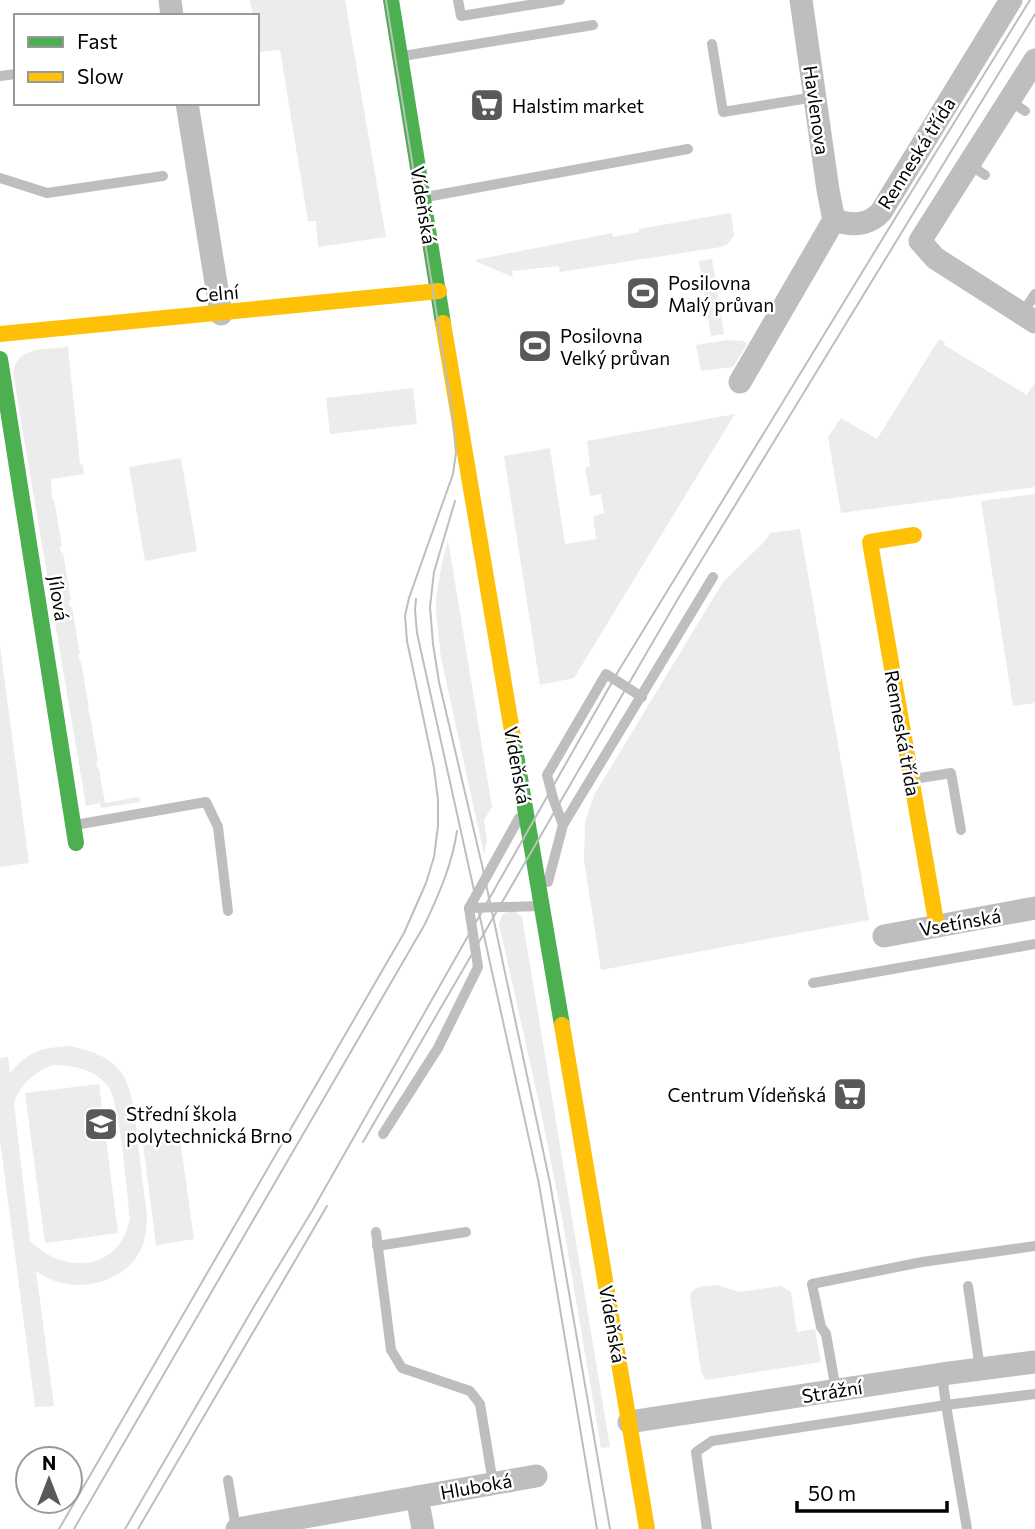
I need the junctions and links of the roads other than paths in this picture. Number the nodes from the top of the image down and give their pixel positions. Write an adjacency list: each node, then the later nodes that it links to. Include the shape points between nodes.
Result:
1 (391, 0): 8 (main road, Vídeňská)
2 (458, 0): 3 (lane, via 461,16)
3 (560, 0)
4 (800, 0): 10 (street, Havlenova)
5 (1011, 0): 16 (street, Renneská třída, via 881,212 862,224)
6 (593, 25): 8 (lane)
7 (712, 44): 10 (lane, via 723,111)
8 (400, 56): 15 (main road, Vídeňská)
9 (1035, 60): 20 (street, via 1017,106 977,169 920,240 935,258)
10 (816, 97): 16 (street, Havlenova)
11 (187, 105): 19 (street)
12 (688, 149): 15 (lane)
13 (163, 176): 14 (lane, via 47,193)
14 (0, 178)
15 (423, 198): 17 (main road, Vídeňská)
16 (834, 220): 23 (street)
17 (439, 291): 19 (main road, Celní); 27 (main road, Vídeňská)
18 (1035, 293): 20 (lane)
19 (221, 314): 21 (main road, Celní)
20 (1029, 318)
21 (0, 334)
22 (0, 359): 32 (main road, Jílová)
23 (740, 382)
24 (914, 535): 29 (main road, Renneská třída, via 870,542)
25 (713, 577): 26 (lane)
26 (642, 697): 28 (lane, via 606,674); 31 (lane)
27 (520, 772): 28 (lane); 30 (main road, Vídeňská)
28 (547, 775): 31 (lane)
29 (911, 780): 33 (lane, via 951,772); 39 (main road, Renneská třída)
30 (526, 807): 35 (main road, Vídeňská); 36 (lane)
31 (563, 825): 35 (lane)
32 (73, 826): 34 (main road, Jílová); 38 (lane, via 206,802 218,827)
33 (961, 830)
34 (76, 843)
35 (542, 905): 36 (lane); 55 (main road, Vídeňská)
36 (469, 908): 43 (lane, via 478,967 438,1048)
37 (1035, 908): 39 (street, Vsetínská)
38 (228, 911)
39 (937, 927): 40 (street, Vsetínská)
40 (884, 936)
41 (1035, 944): 42 (lane)
42 (813, 983)
43 (383, 1134)
44 (376, 1232): 46 (lane)
45 (466, 1232): 46 (lane)
46 (377, 1246): 58 (lane, via 391,1350 402,1368 470,1391 480,1404)
47 (1035, 1246): 52 (lane, via 812,1284 821,1327 827,1334)
48 (968, 1286): 50 (lane)
49 (1035, 1362): 50 (street, Strážní)
50 (980, 1369): 51 (street, Strážní)
51 (942, 1374): 52 (street, Strážní); 54 (lane)
52 (836, 1391): 55 (street, Strážní)
53 (1035, 1394): 54 (lane)
54 (947, 1405): 63 (lane, via 712,1441 696,1452); 64 (lane)
55 (629, 1422): 62 (main road, Vídeňská)
56 (536, 1476): 58 (street, Hluboká)
57 (228, 1480): 60 (lane)
58 (493, 1483): 59 (street, Hluboká)
59 (417, 1497): 60 (street, Hluboká); 61 (street, Hluboká)
60 (236, 1529)
61 (423, 1529)
62 (647, 1529)
63 (707, 1529)
64 (967, 1529)

